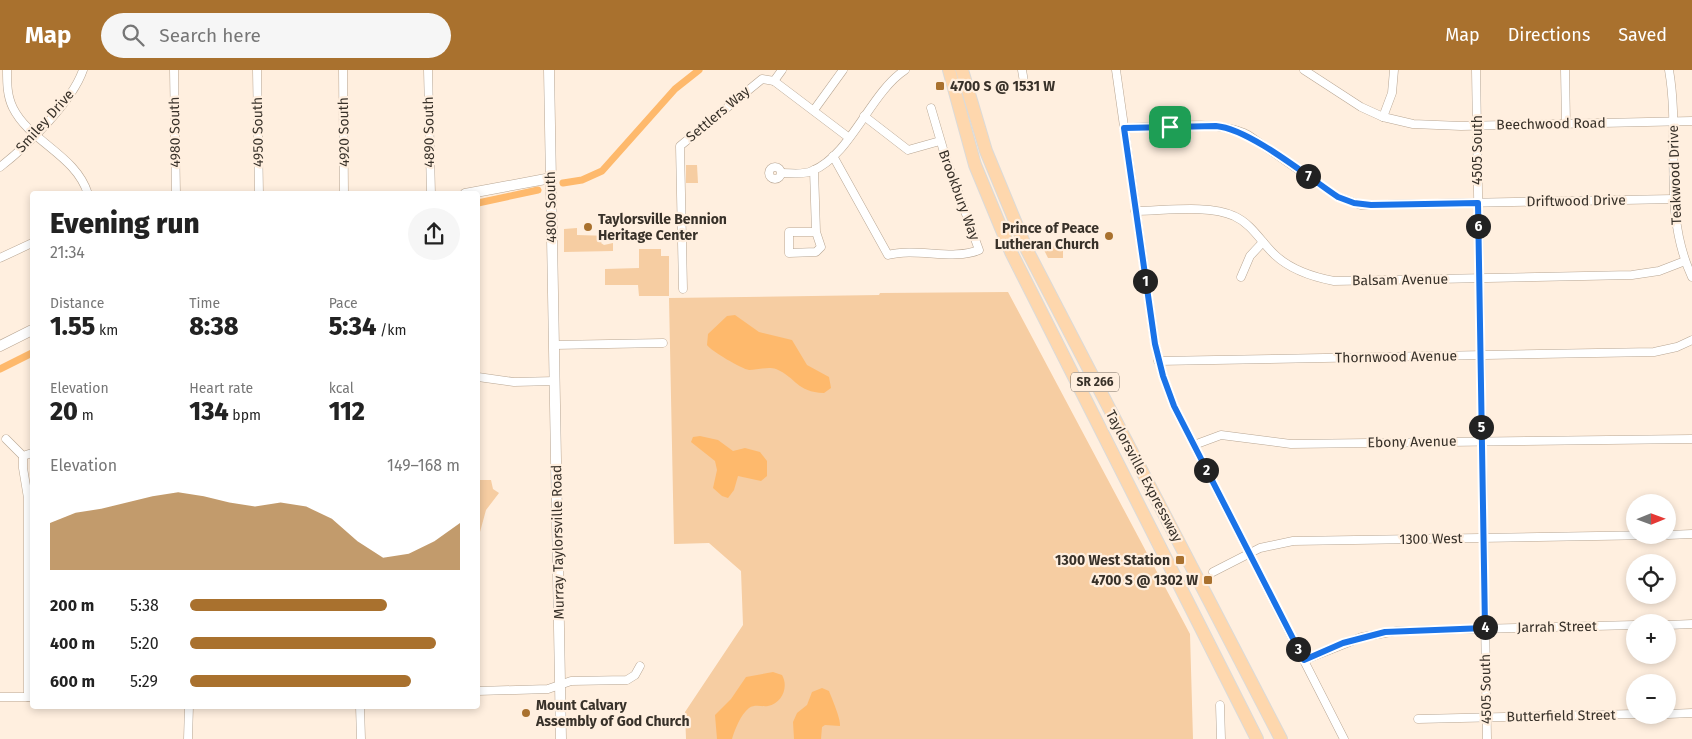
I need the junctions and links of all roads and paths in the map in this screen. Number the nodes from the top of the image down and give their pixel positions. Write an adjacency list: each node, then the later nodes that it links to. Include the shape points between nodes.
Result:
1 (7, 70): 31 (street, via 13,107)
2 (84, 70): 31 (street, Smiley Drive, via 73,92)
3 (174, 70): 40 (street, 4980 South)
4 (257, 70): 41 (street, 4950 South)
5 (343, 70): 42 (street, 4920 South)
6 (428, 70): 43 (street, 4890 South)
7 (549, 70): 38 (street, 4800 South)
8 (782, 70): 20 (street)
9 (843, 70): 23 (street)
10 (906, 70): 24 (street, via 886,87)
11 (949, 70): 100 (main road, Taylorsville Expressway / SR 266, via 975,165 1010,252)
12 (962, 70): 101 (main road, Taylorsville Expressway / SR 266, via 989,161 1027,250)
13 (1022, 70): 21 (street)
14 (1116, 70): 30 (street)
15 (1304, 70): 25 (street, Beechwood Road, via 1361,107)
16 (1394, 70): 25 (street, via 1392,93)
17 (1476, 70): 29 (street, 4505 South)
18 (1565, 70): 28 (street)
19 (1669, 70): 26 (street, Teakwood Drive)
20 (774, 81): 23 (street); 56 (street, Settlers Way, via 767,78 758,80 678,150)
21 (1024, 82)
22 (931, 108): 33 (street, Brookbury Way)
23 (814, 110): 32 (street)
24 (864, 116): 32 (street); 33 (street, Brookbury Way, via 908,150)
25 (1383, 117): 29 (street, Beechwood Road, via 1429,126)
26 (1672, 122): 27 (street, Beechwood Road); 28 (street, Beechwood Road); 45 (street, Teakwood Drive)
27 (1692, 122)
28 (1566, 124): 29 (street, Beechwood Road)
29 (1477, 126): 46 (street, 4505 South)
30 (1124, 128): 46 (street, Driftwood Drive, via 1216,126 1235,129 1338,197 1354,203); 47 (street)
31 (36, 134): 35 (street, Smiley Drive); 39 (street, via 73,168)
32 (848, 137): 34 (street)
33 (940, 141): 34 (street, Brookbury Way, via 979,250 964,254 907,252 888,256)
34 (833, 156): 36 (street)
35 (0, 167)
36 (814, 170): 37 (street); 48 (street)
37 (782, 174)
38 (550, 178): 44 (street); 60 (street, 4800 South)
39 (86, 191)
40 (176, 191)
41 (259, 191)
42 (344, 191)
43 (431, 191)
44 (480, 191)
45 (1674, 199): 46 (street, Driftwood Drive); 52 (street, Teakwood Drive, via 1677,231)
46 (1478, 203): 55 (street, 4505 South)
47 (1135, 211): 49 (street, Balsam Avenue, via 1219,211 1246,223); 63 (street)
48 (816, 232): 48 (street, via 821,247 816,252 790,253 789,232)
49 (1263, 242): 54 (street, via 1250,256); 55 (street, Balsam Avenue, via 1275,256 1292,267 1334,281)
50 (30, 244): 51 (street)
51 (0, 258)
52 (1685, 262): 53 (street, Teakwood Drive); 55 (street, Balsam Avenue, via 1632,276)
53 (1692, 277)
54 (1241, 278)
55 (1479, 279): 62 (street, 4505 South)
56 (682, 289)
57 (30, 331): 61 (street)
58 (1692, 340): 62 (street, Thornwood Avenue, via 1654,352)
59 (663, 343): 60 (street)
60 (554, 345): 65 (street, Murray Taylorsville Road)
61 (0, 346)
62 (1480, 355): 63 (street, Thornwood Avenue); 68 (street, 4505 South)
63 (1158, 361): 69 (street, via 1174,406)
64 (480, 377): 65 (street, via 514,382)
65 (554, 380): 84 (street, Murray Taylorsville Road)
66 (6, 439): 71 (street)
67 (1692, 439): 68 (street, Ebony Avenue)
68 (1481, 441): 69 (street, Ebony Avenue, via 1281,444 1221,435); 75 (street, 4505 South)
69 (1194, 445): 76 (street)
70 (30, 454): 71 (street)
71 (23, 456): 87 (street, via 28,498)
72 (1692, 534): 73 (street)
73 (1676, 535)
74 (1626, 536): 75 (street, 1300 West)
75 (1483, 538): 76 (street, 1300 West, via 1293,542 1270,545); 81 (street, 4505 South)
76 (1249, 554): 77 (street, 1300 West); 82 (street)
77 (1213, 572)
78 (1692, 624): 79 (street)
79 (1676, 625)
80 (1626, 626): 81 (street, Jarrah Street)
81 (1485, 628): 82 (street, Jarrah Street, via 1385,632 1343,643); 94 (street, 4505 South)
82 (1304, 660): 102 (street)
83 (640, 666): 84 (street, via 627,680)
84 (560, 685): 85 (street, via 548,689); 98 (street, Murray Taylorsville Road)
85 (480, 691)
86 (0, 697): 87 (street)
87 (30, 697)
88 (1220, 705): 99 (street)
89 (189, 709): 96 (street)
90 (360, 709): 97 (street)
91 (1692, 713): 93 (street)
92 (1626, 714): 94 (street, Butterfield Street)
93 (1676, 714)
94 (1487, 717): 95 (street, Butterfield Street); 103 (street, 4505 South)
95 (1418, 719)
96 (188, 739)
97 (361, 739)
98 (561, 739)
99 (1221, 739)
100 (1257, 739)
101 (1281, 739)
102 (1344, 739)
103 (1487, 739)

